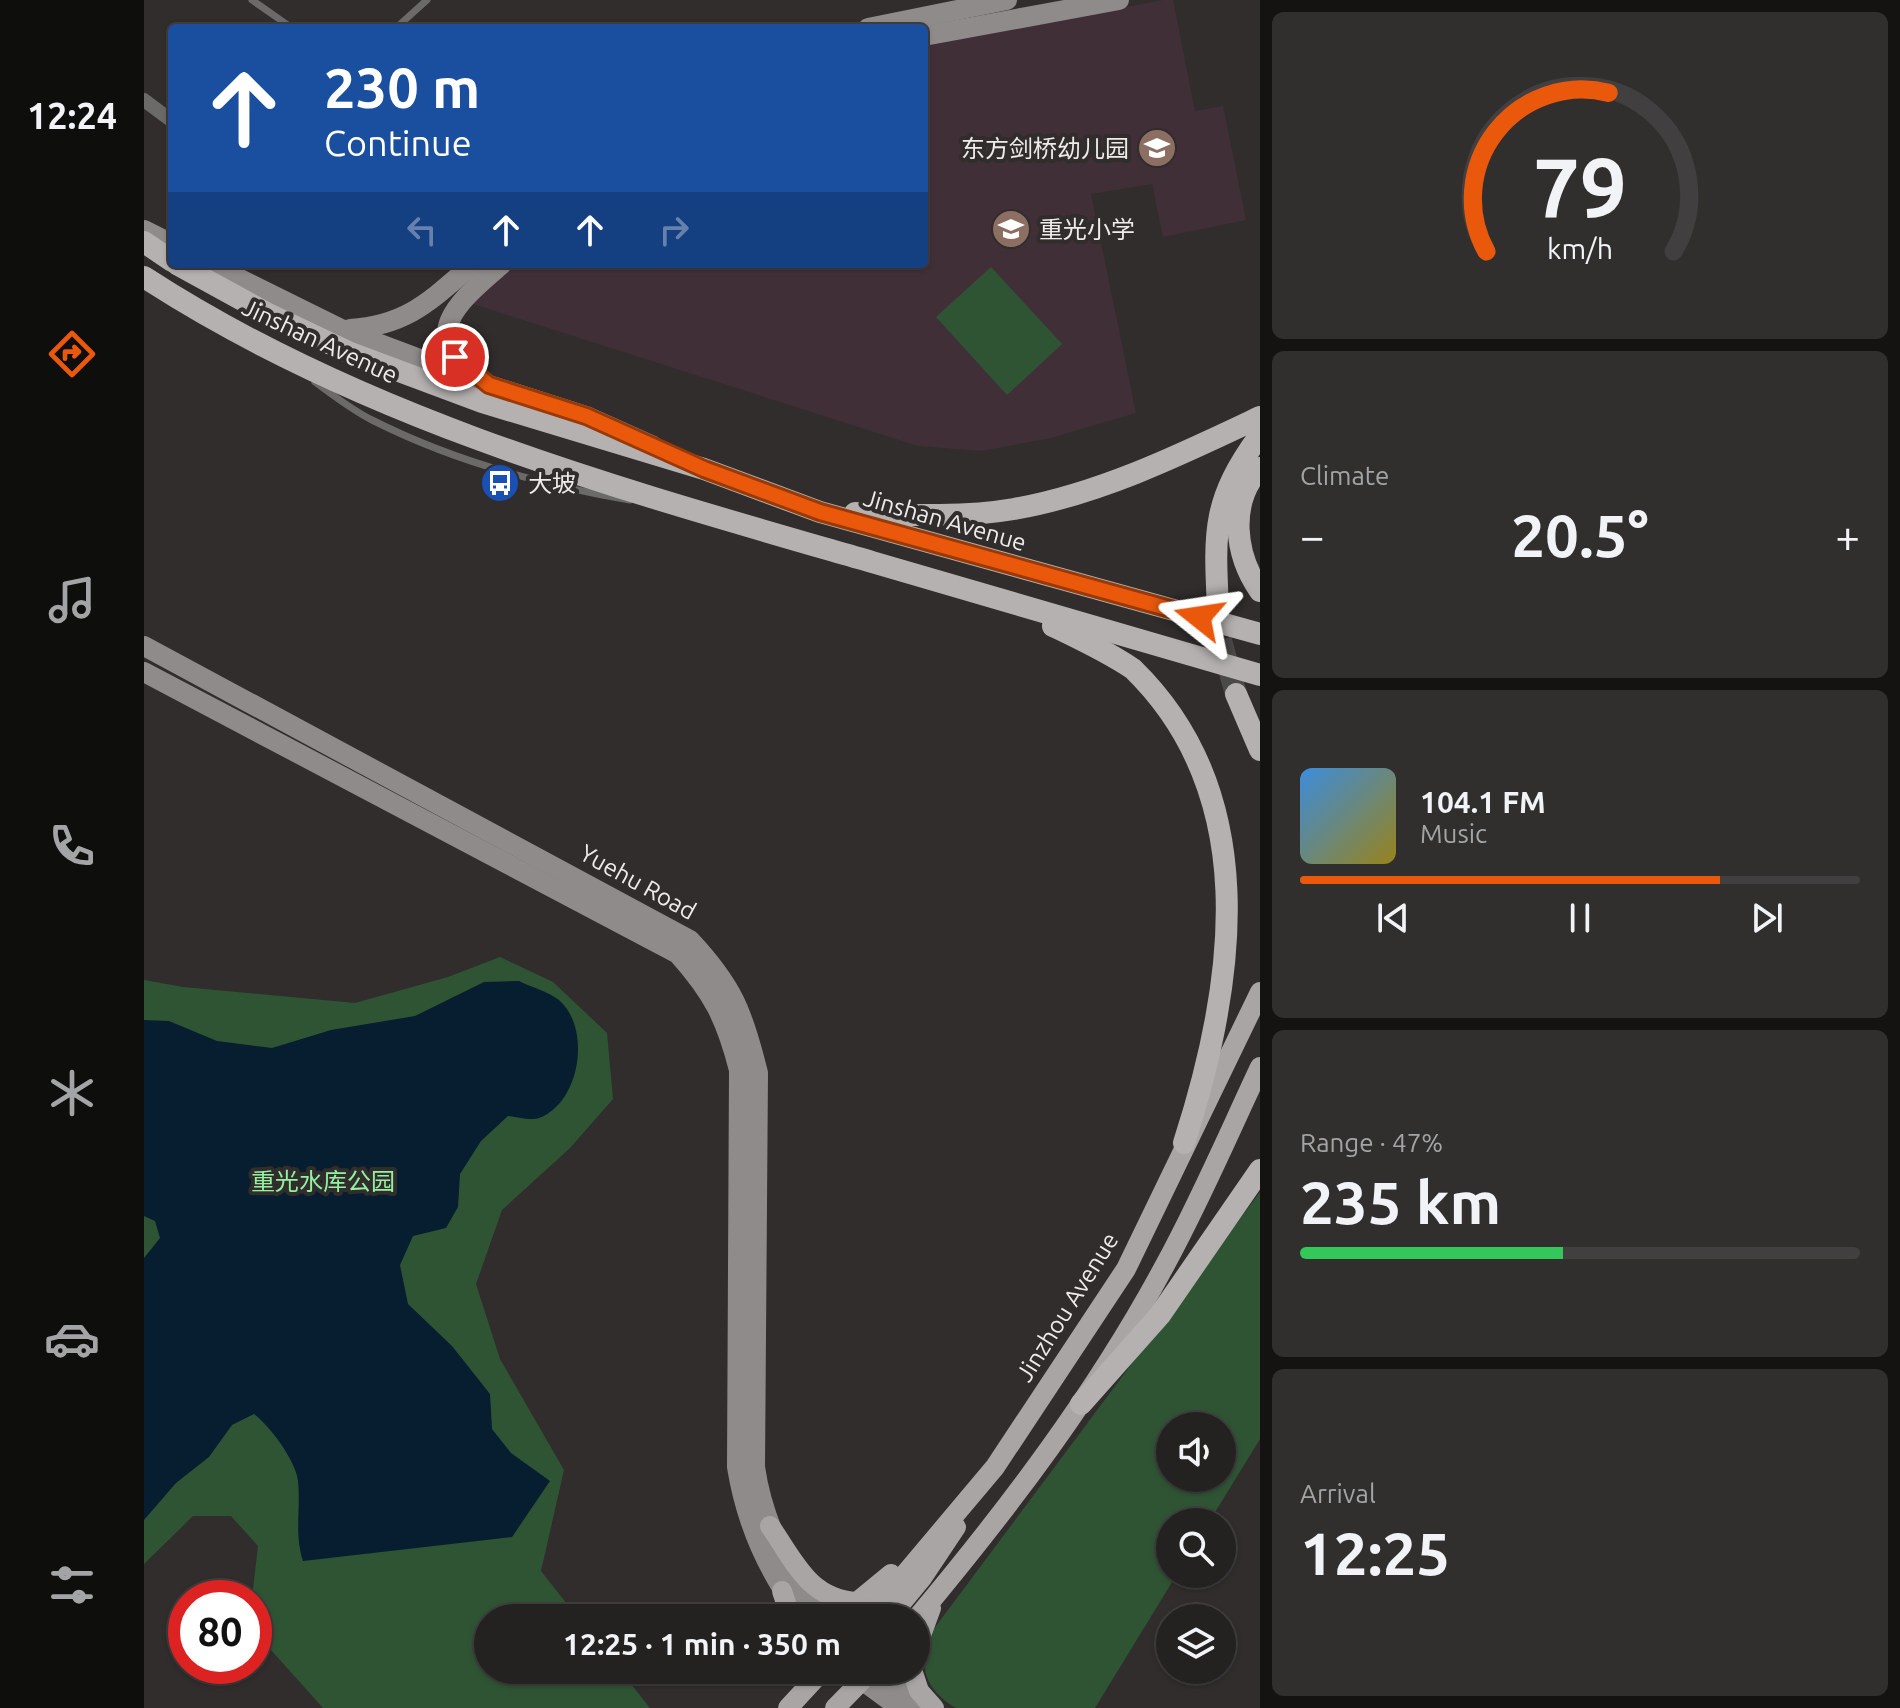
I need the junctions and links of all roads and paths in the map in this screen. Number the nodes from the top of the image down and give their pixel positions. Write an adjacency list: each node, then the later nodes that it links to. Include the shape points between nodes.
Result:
1 (252, 0): 5 (lane)
2 (427, 0): 6 (lane)
3 (1007, 0): 7 (main road)
4 (1119, 0): 8 (main road)
5 (286, 24)
6 (400, 24)
7 (888, 24)
8 (928, 35)
9 (144, 100): 10 (street)
10 (168, 118)
11 (144, 230): 13 (main road)
12 (144, 242): 14 (highway, Jinshan Avenue)
13 (168, 242)
14 (168, 258)
15 (185, 268): 25 (highway, Jinshan Avenue, via 348,352 482,402)
16 (218, 268): 20 (main road)
17 (468, 268): 20 (main road, via 420,310 397,322)
18 (497, 268): 21 (main road, via 459,301 447,329 455,357)
19 (144, 277): 28 (highway, Jinshan Avenue, via 253,341 333,380 470,435 692,511)
20 (343, 330): 21 (main road)
21 (489, 385): 25 (main road, via 586,416)
22 (1260, 417): 26 (highway, via 1104,485 1013,509 955,514)
23 (1260, 435): 29 (highway, via 1234,471 1217,521)
24 (1260, 468): 27 (highway, via 1237,524 1248,573)
25 (704, 469): 26 (highway, Jinshan Avenue)
26 (820, 512): 30 (highway, Jinshan Avenue)
27 (1260, 591)
28 (1009, 603): 33 (highway, Jinshan Avenue); 36 (highway, via 1133,669 1168,698 1207,741)
29 (1218, 607)
30 (1260, 634)
31 (144, 646): 44 (main road, Yuehu Road, via 690,940 722,975 745,1018 758,1073 755,1467)
32 (144, 672): 46 (main road, Yuehu Road, via 678,954 706,985 728,1026 739,1070 737,1467 752,1530)
33 (1260, 675)
34 (1236, 694): 35 (highway)
35 (1260, 750)
36 (1239, 818)
37 (1248, 880): 40 (highway, via 1246,926 1231,997)
38 (1260, 992): 40 (main road, Jinzhou Avenue)
39 (1260, 1067): 42 (main road, via 1165,1266)
40 (1184, 1143): 43 (main road, Jinzhou Avenue, via 1126,1269)
41 (1260, 1170): 42 (highway, via 1160,1315)
42 (1081, 1404): 47 (main road)
43 (995, 1467): 45 (main road, Jinzhou Avenue); 52 (main road)
44 (770, 1526): 45 (main road, via 811,1584 824,1596 848,1602 871,1592); 50 (main road, Yuehu Road)
45 (933, 1537): 51 (main road, Jinzhou Avenue)
46 (782, 1591): 48 (main road); 49 (main road, Yuehu Road)
47 (938, 1593): 53 (main road); 54 (main road)
48 (786, 1604)
49 (792, 1604)
50 (811, 1604)
51 (879, 1604)
52 (901, 1604)
53 (929, 1604)
54 (930, 1613)
55 (795, 1684): 61 (main road)
56 (810, 1684): 61 (main road)
57 (854, 1684): 62 (main road)
58 (876, 1684): 63 (main road)
59 (884, 1684): 64 (main road)
60 (917, 1684): 65 (main road)
61 (787, 1708)
62 (835, 1708)
63 (900, 1708)
64 (924, 1708)
65 (934, 1708)

